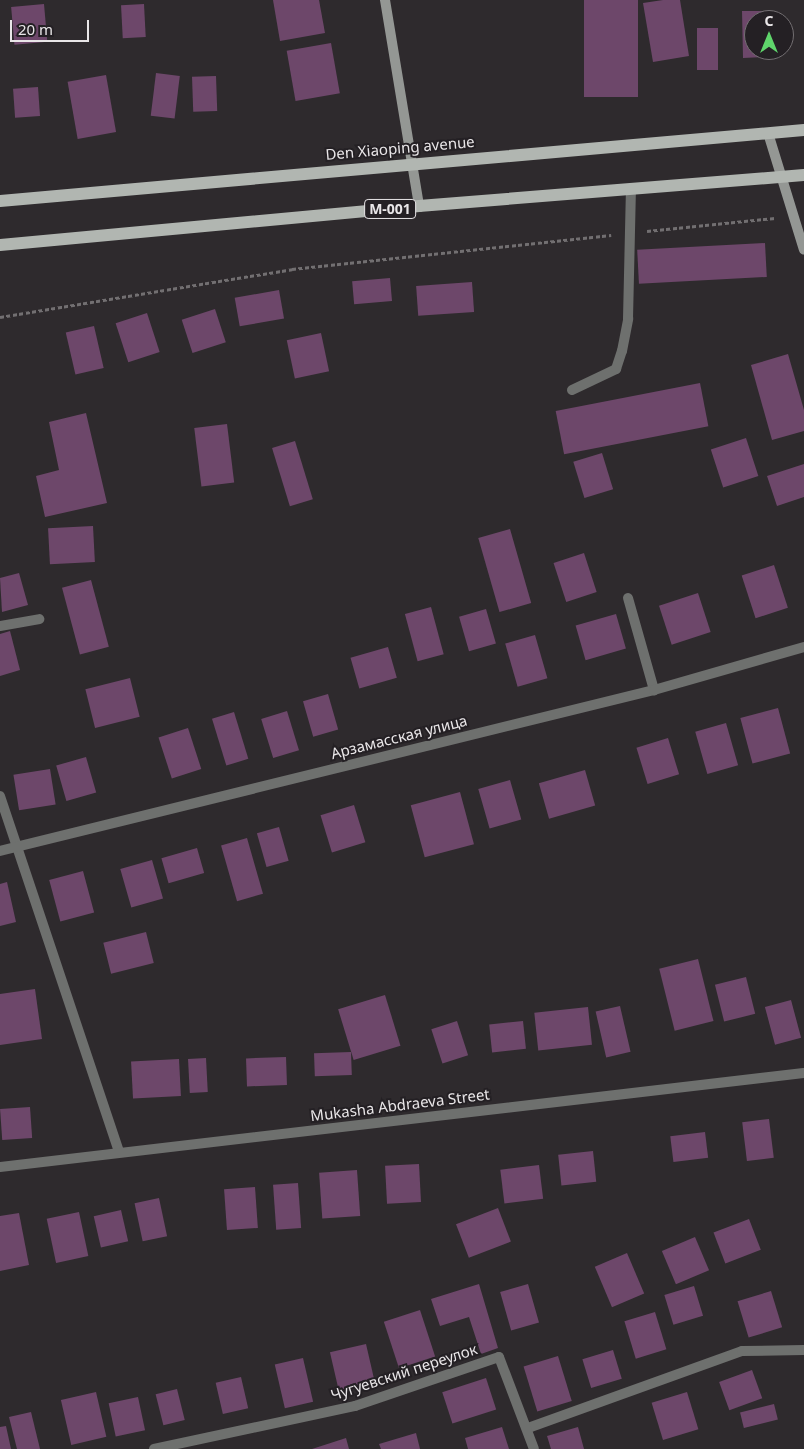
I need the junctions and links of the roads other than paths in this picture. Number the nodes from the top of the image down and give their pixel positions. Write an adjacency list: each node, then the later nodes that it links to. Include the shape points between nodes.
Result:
1 (385, 0): 4 (street)
2 (804, 130): 3 (main road, Den Xiaoping avenue)
3 (768, 133): 4 (main road, Den Xiaoping avenue); 6 (street)
4 (413, 163): 8 (main road, Den Xiaoping avenue); 9 (street)
5 (804, 175): 6 (main road, M-001)
6 (781, 177): 7 (main road, M-001); 11 (street)
7 (631, 189): 9 (main road, M-001); 12 (street, via 628,320 616,369)
8 (0, 202)
9 (420, 206): 10 (main road, M-001)
10 (0, 245)
11 (804, 250)
12 (572, 390)
13 (628, 598): 17 (street)
14 (39, 619): 15 (street)
15 (0, 626)
16 (804, 647): 17 (street, Арзамасская улица)
17 (654, 690): 19 (street, Арзамасская улица)
18 (0, 796): 19 (street)
19 (16, 847): 20 (street, Арзамасская улица); 22 (street)
20 (0, 850)
21 (804, 1073): 22 (street, Mukasha Abdraeva Street)
22 (119, 1152): 23 (street, Mukasha Abdraeva Street)
23 (0, 1167)
24 (804, 1350): 25 (street, via 742,1351)
25 (528, 1428): 26 (street, Чугуевский переулок, via 499,1357 355,1406); 27 (street, Чугуевский переулок)
26 (154, 1449)
27 (534, 1449)

